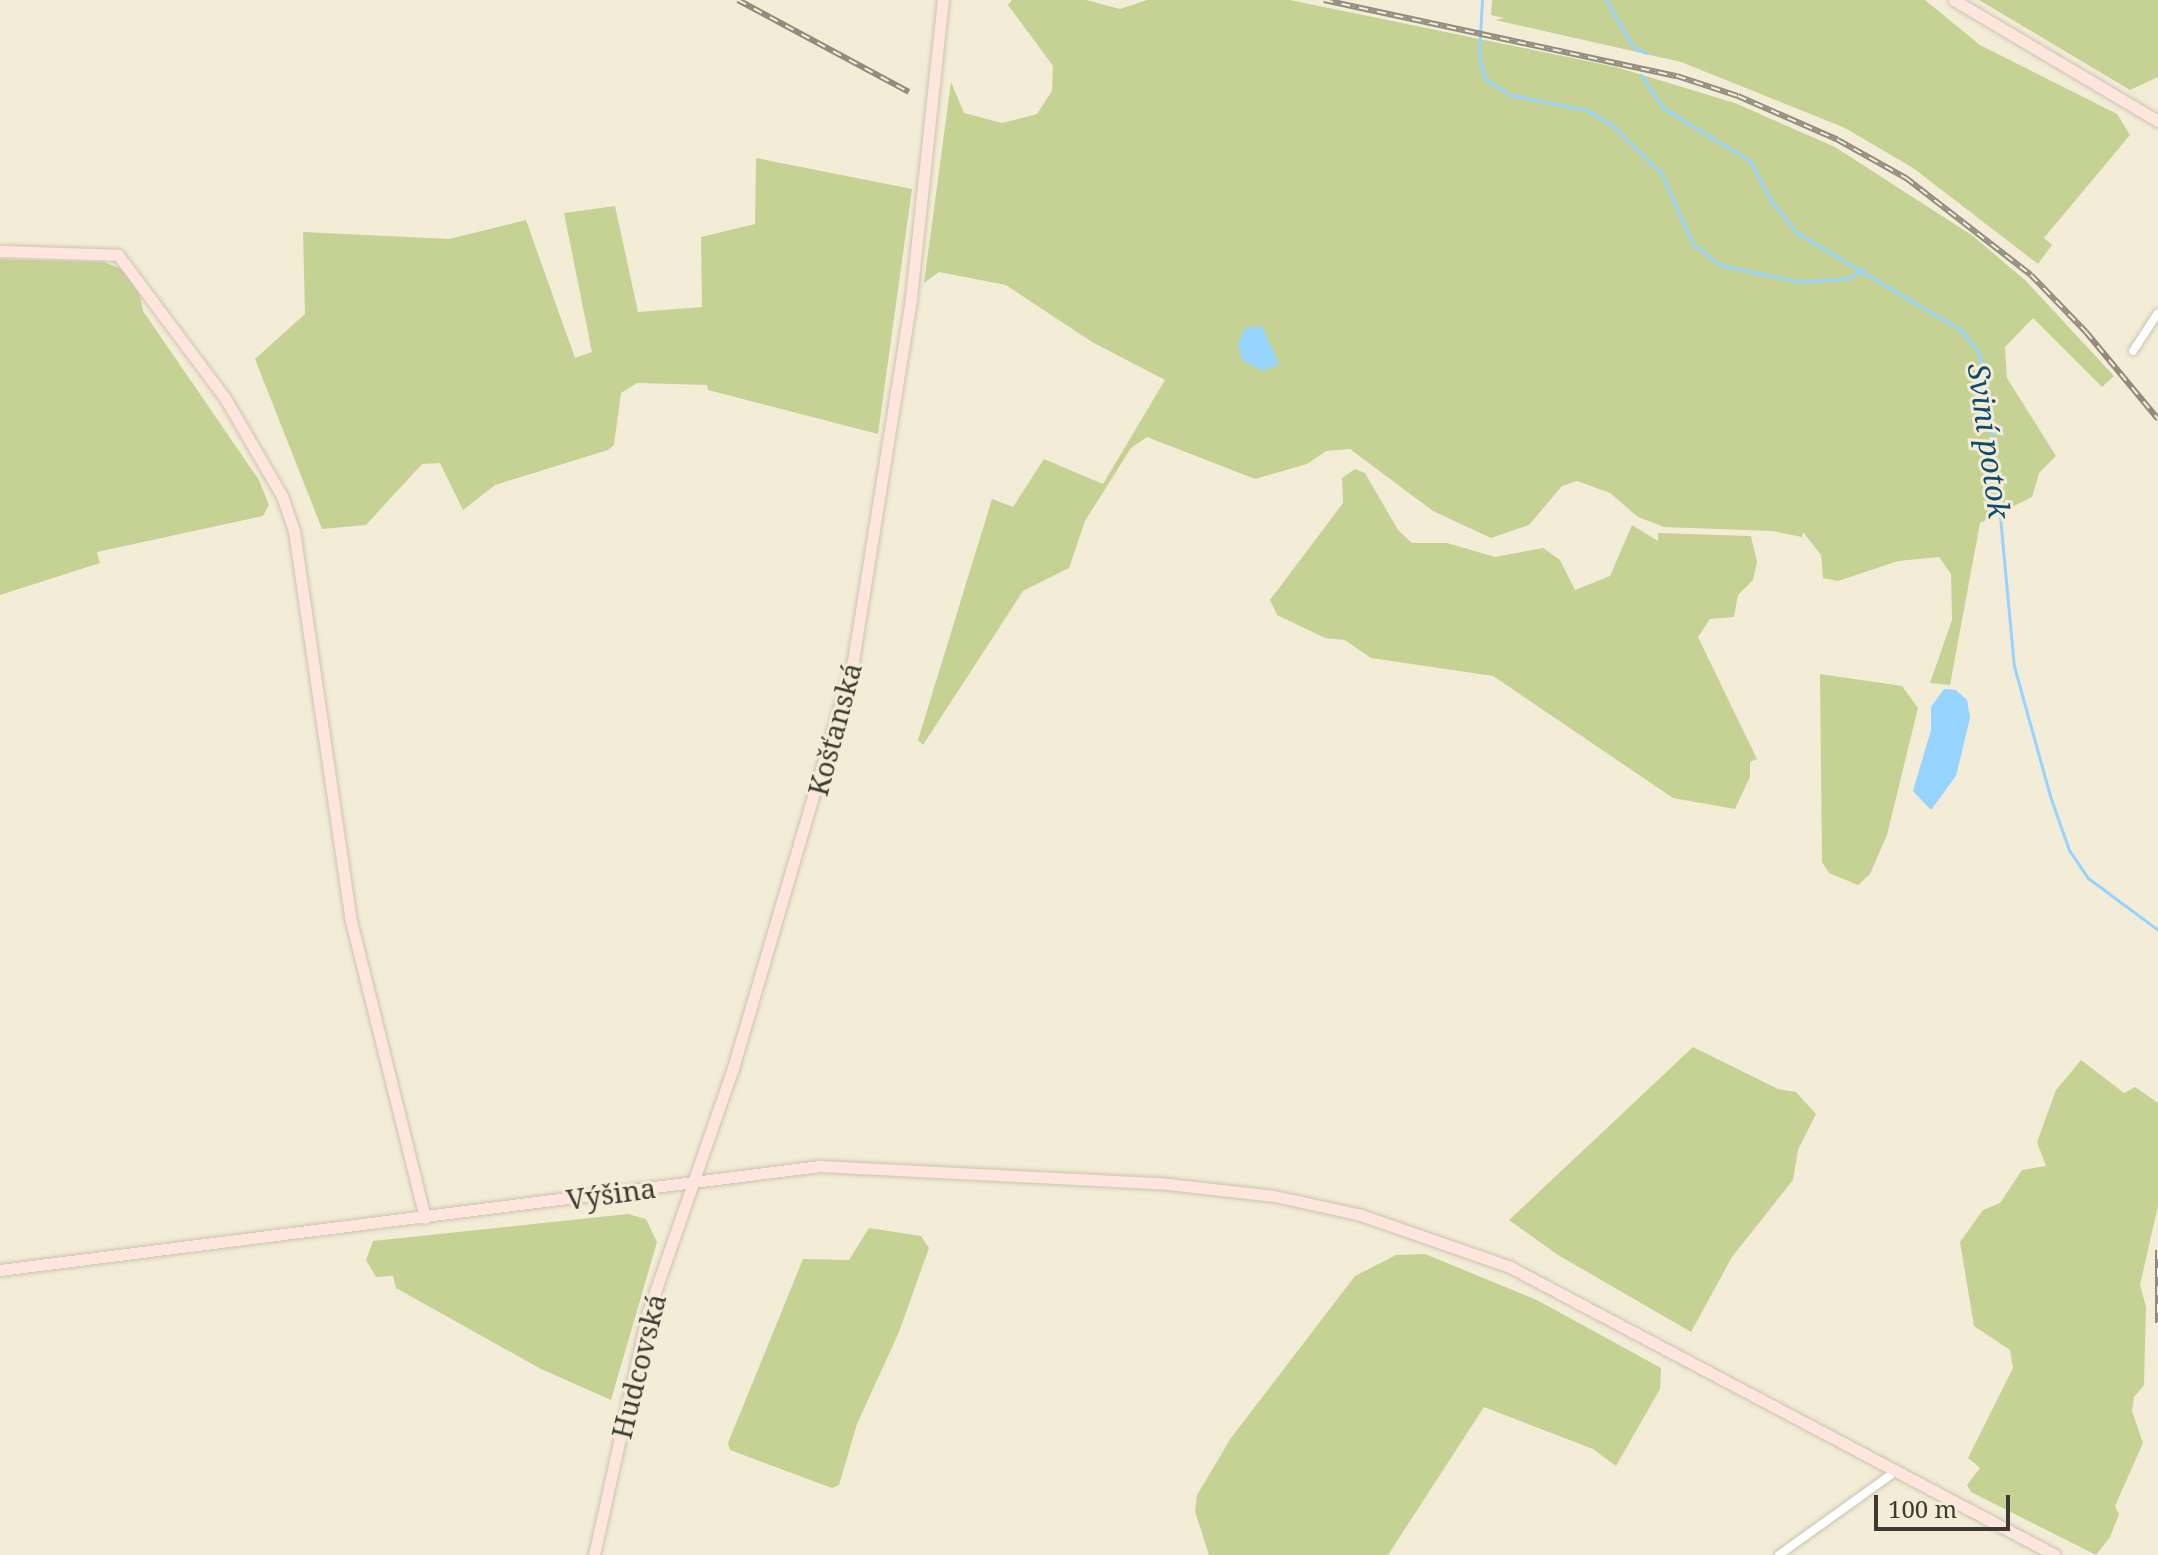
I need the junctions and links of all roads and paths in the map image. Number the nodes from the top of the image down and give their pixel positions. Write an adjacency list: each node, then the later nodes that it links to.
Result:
1 (943, 0): 7 (street, Košťanská)
2 (1954, 0): 3 (street)
3 (2158, 121)
4 (0, 251): 8 (street)
5 (2158, 313): 6 (street)
6 (2133, 351)
7 (696, 1182): 8 (street, Výšina); 10 (street, Výšina); 11 (street, Hudcovská)
8 (425, 1218): 9 (street, Výšina)
9 (0, 1270)
10 (1896, 1471): 12 (street); 13 (street, Výšina)
11 (594, 1555)
12 (1779, 1555)
13 (2055, 1555)

